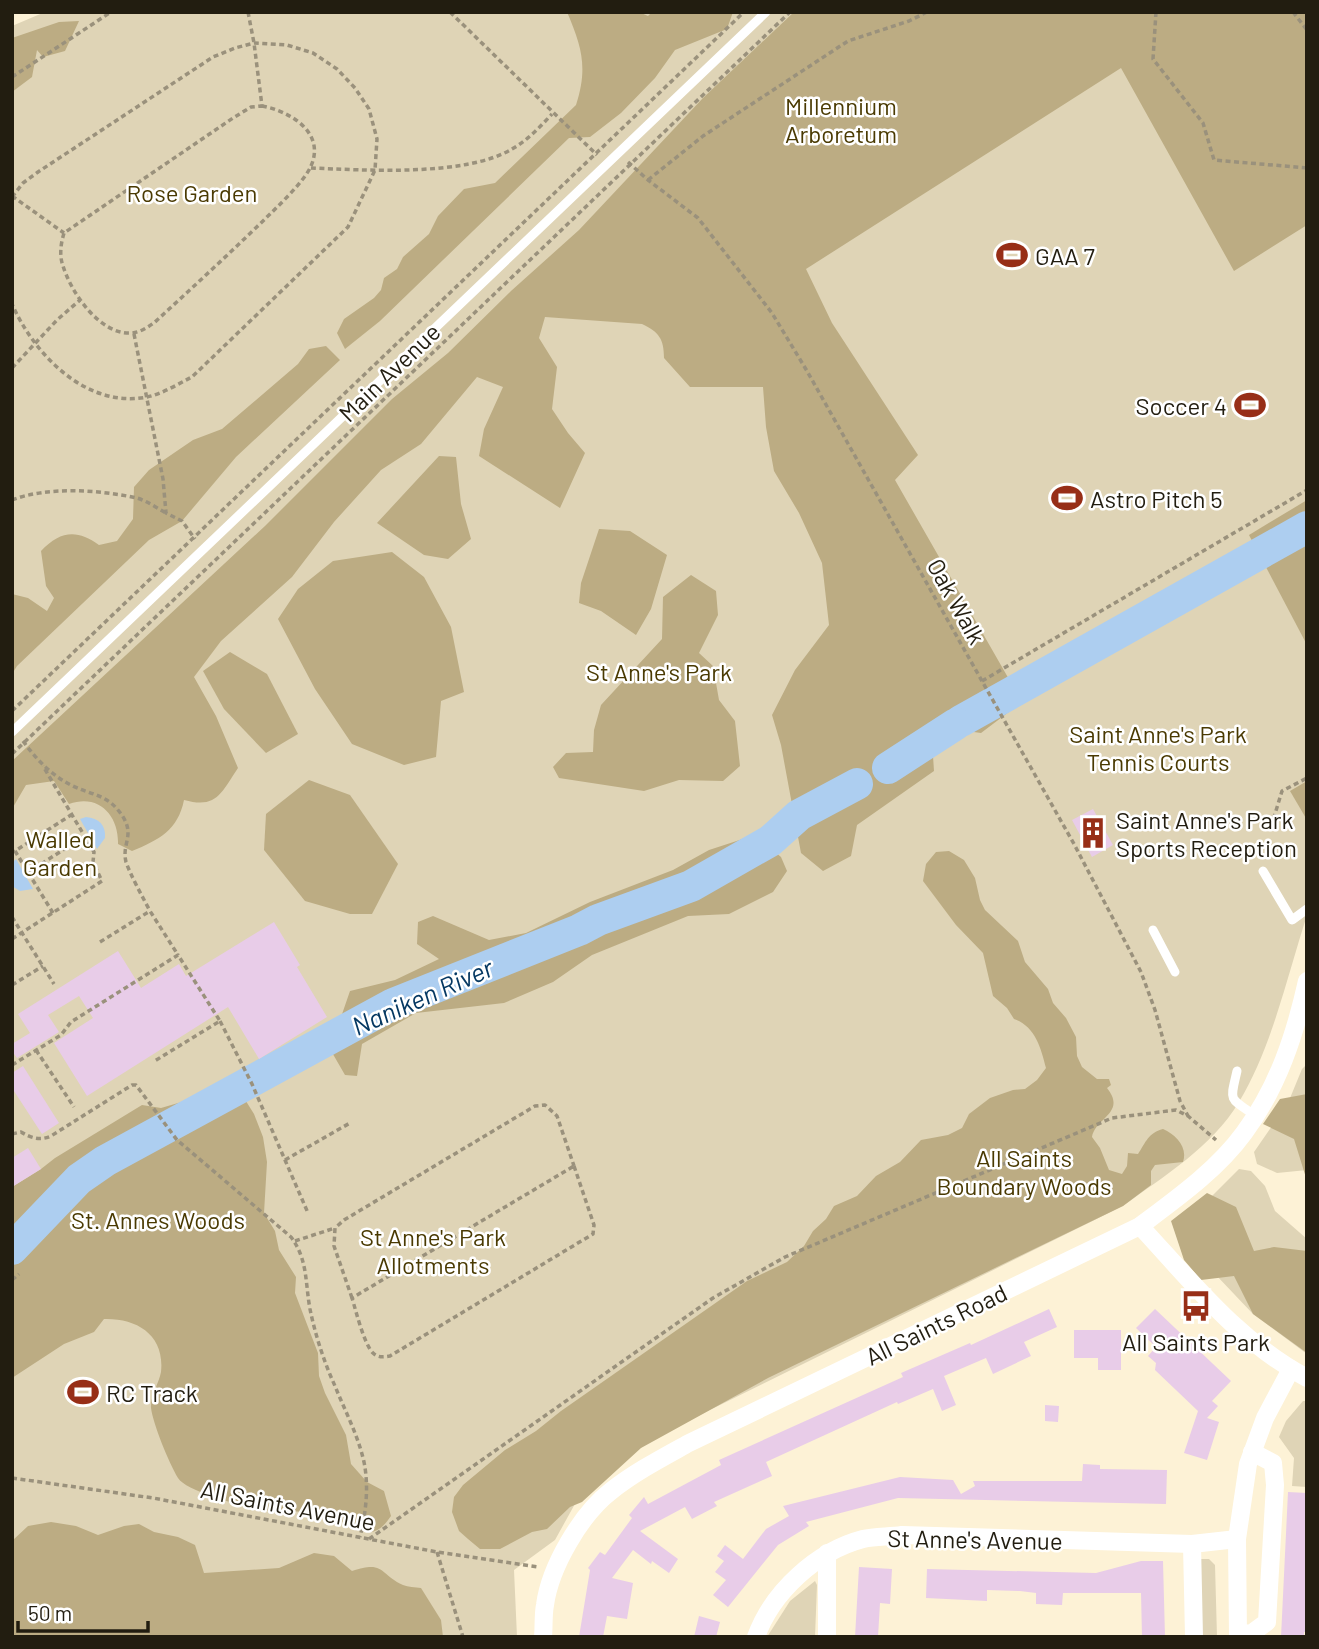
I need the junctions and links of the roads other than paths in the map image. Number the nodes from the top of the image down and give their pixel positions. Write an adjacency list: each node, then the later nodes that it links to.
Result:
1 (766, 12): 2 (lane, Main Avenue)
2 (14, 730)
3 (1263, 871): 4 (lane)
4 (1307, 909)
5 (1153, 930): 6 (lane)
6 (1175, 972)
7 (1307, 981): 8 (street, All Saints Road)
8 (1302, 1029): 10 (street, All Saints Road)
9 (1237, 1071): 10 (lane)
10 (1256, 1116): 11 (street, All Saints Road)
11 (1140, 1226): 12 (street); 19 (street, All Saints Road)
12 (1290, 1369): 13 (street); 14 (street)
13 (1307, 1378)
14 (1252, 1452): 15 (street); 18 (street)
15 (1237, 1539): 16 (street, St Anne's Avenue); 18 (street)
16 (1192, 1544): 17 (street, St Anne's Avenue); 22 (street)
17 (827, 1553): 20 (street, St Anne's Avenue); 21 (street)
18 (1238, 1636)
19 (543, 1637)
20 (756, 1637)
21 (827, 1637)
22 (1194, 1637)

